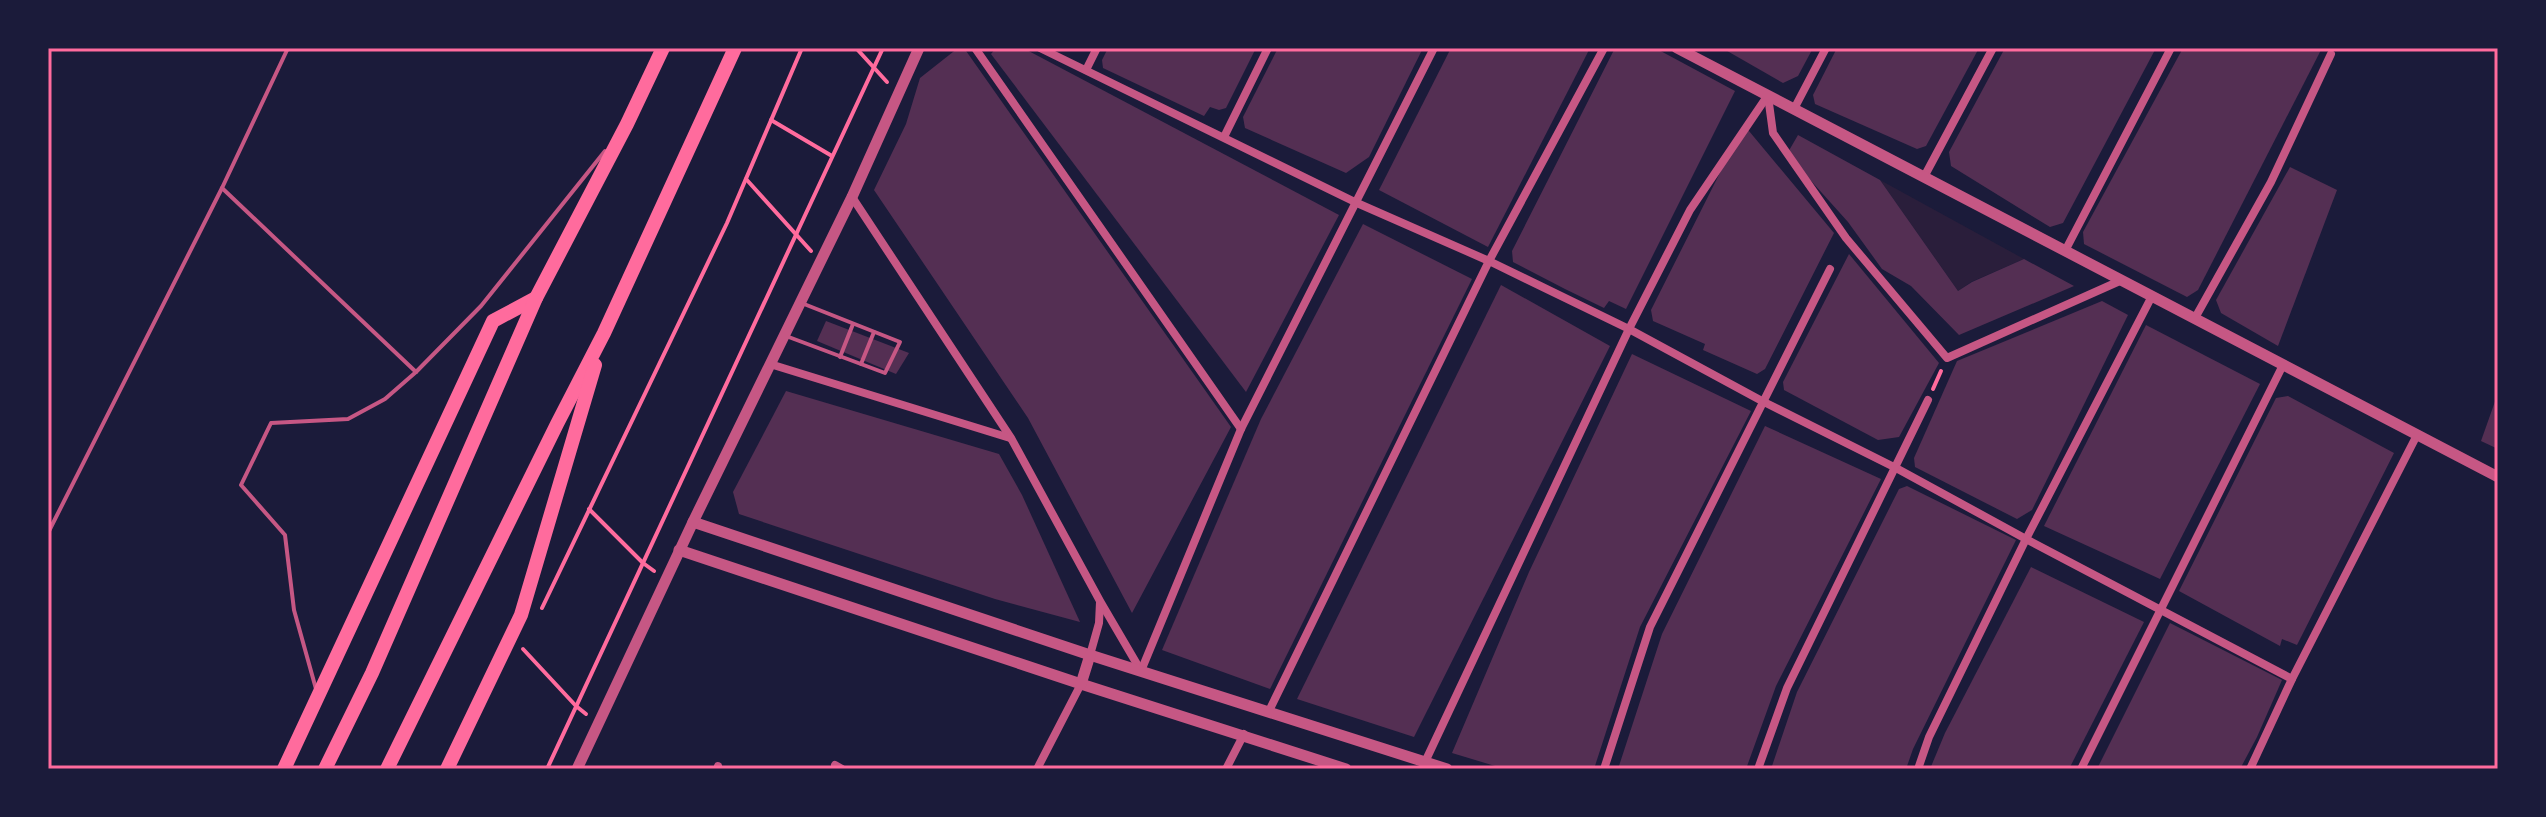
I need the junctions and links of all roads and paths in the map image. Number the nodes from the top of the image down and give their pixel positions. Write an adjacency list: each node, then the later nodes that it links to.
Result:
1 (288, 48): 30 (lane)
2 (663, 48): 25 (highway)
3 (735, 48): 46 (highway)
4 (802, 48): 24 (path)
5 (856, 48): 19 (path)
6 (883, 48): 19 (path)
7 (919, 48): 21 (street)
8 (975, 48): 56 (street)
9 (1040, 48): 20 (street)
10 (1097, 48): 20 (street)
11 (1268, 48): 26 (street)
12 (1434, 48): 32 (street)
13 (1604, 48): 36 (street)
14 (1677, 48): 22 (street)
15 (1826, 48): 23 (street)
16 (1993, 48): 28 (street)
17 (2171, 48): 34 (street)
18 (2331, 54): 42 (street)
19 (874, 67): 21 (path); 27 (path)
20 (1086, 70): 26 (street)
21 (898, 94): 31 (street)
22 (1768, 95): 23 (street); 44 (street); 49 (street)
23 (1794, 109): 28 (street)
24 (771, 120): 27 (path); 29 (path)
25 (627, 124): 40 (highway); 53 (lane)
26 (1224, 137): 32 (street)
27 (832, 156): 33 (path)
28 (1924, 177): 34 (street)
29 (746, 179): 33 (path); 61 (path)
30 (222, 188): 53 (lane); 63 (lane)
31 (852, 197): 35 (street); 58 (street)
32 (1357, 203): 36 (street); 56 (street)
33 (796, 235): 35 (path); 66 (path)
34 (2065, 251): 38 (street)
35 (820, 261): 41 (street)
36 (1489, 261): 44 (street); 78 (street)
37 (1830, 269): 55 (street)
38 (2122, 280): 39 (street); 49 (street)
39 (2152, 296): 42 (street); 64 (street)
40 (536, 298): 76 (highway); 83 (highway)
41 (799, 302): 43 (lane); 47 (street)
42 (2195, 318): 52 (street)
43 (853, 324): 45 (lane); 48 (lane)
44 (1629, 329): 55 (street); 81 (street)
45 (874, 332): 51 (lane); 51 (lane)
46 (604, 333): 84 (highway); 85 (highway)
47 (784, 336): 48 (lane); 50 (street)
48 (840, 357): 51 (lane)
49 (1947, 358): 54 (path)
50 (770, 364): 58 (street); 62 (street)
51 (861, 364)
52 (2283, 365): 57 (street); 69 (street)
53 (416, 372): 76 (lane)
54 (1928, 400): 59 (street)
55 (1762, 401): 59 (street); 92 (street)
56 (1241, 429): 73 (street)
57 (2417, 435): 60 (street); 74 (street)
58 (1011, 438): 68 (street)
59 (1896, 468): 64 (street); 93 (street)
60 (2498, 477)
61 (589, 509): 66 (path); 70 (path)
62 (693, 522): 65 (street); 72 (street)
63 (48, 533)
64 (2026, 539): 69 (street); 94 (street)
65 (679, 550): 67 (street); 75 (street)
66 (643, 563): 67 (path); 77 (path)
67 (666, 578): 79 (street)
68 (1100, 601): 72 (street); 73 (street)
69 (2160, 608): 74 (street); 95 (street)
70 (541, 610)
71 (529, 636): 77 (path)
72 (1090, 655): 73 (street); 75 (street)
73 (1141, 671): 78 (street)
74 (2292, 679): 96 (street)
75 (1081, 684): 80 (street); 88 (street)
76 (317, 694): 82 (highway)
77 (576, 706): 79 (path); 86 (path)
78 (1269, 711): 81 (street)
79 (599, 723): 87 (street)
80 (1244, 734): 89 (street); 90 (street)
81 (1425, 762): 91 (street)
82 (284, 769)
83 (325, 769)
84 (387, 769)
85 (447, 769)
86 (547, 769)
87 (577, 769)
88 (1037, 769)
89 (1226, 769)
90 (1346, 769)
91 (1447, 769)
92 (1604, 769)
93 (1758, 769)
94 (1918, 769)
95 (2081, 769)
96 (2250, 769)

